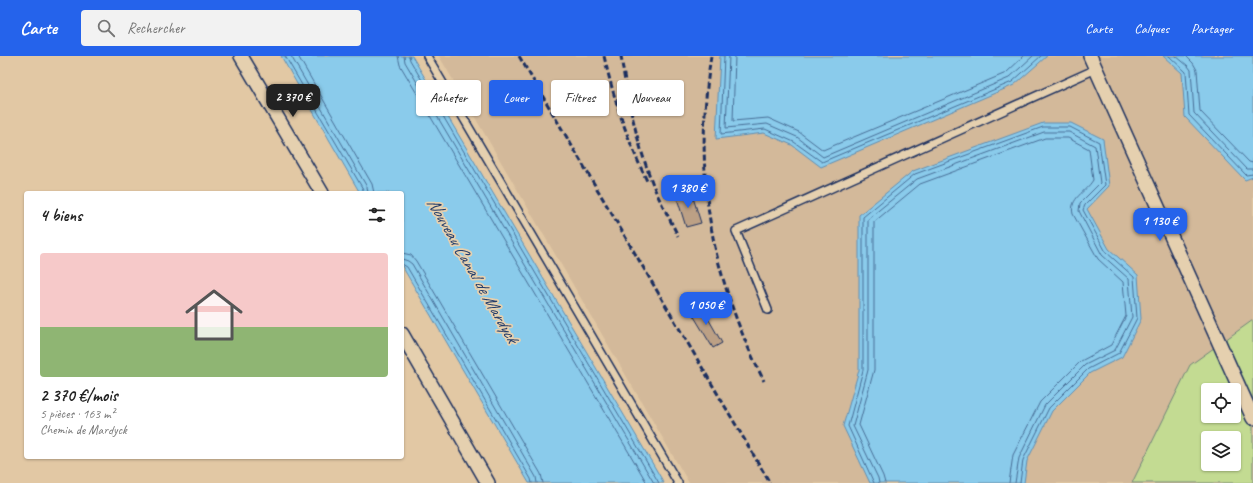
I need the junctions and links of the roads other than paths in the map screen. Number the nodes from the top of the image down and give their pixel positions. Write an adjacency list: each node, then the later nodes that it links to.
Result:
1 (242, 56): 5 (street)
2 (427, 56): 10 (lane)
3 (1090, 56): 4 (street)
4 (1096, 69): 6 (lane); 8 (street)
5 (321, 191)
6 (768, 310)
7 (404, 337): 9 (street)
8 (1253, 418)
9 (488, 483)
10 (678, 483)

